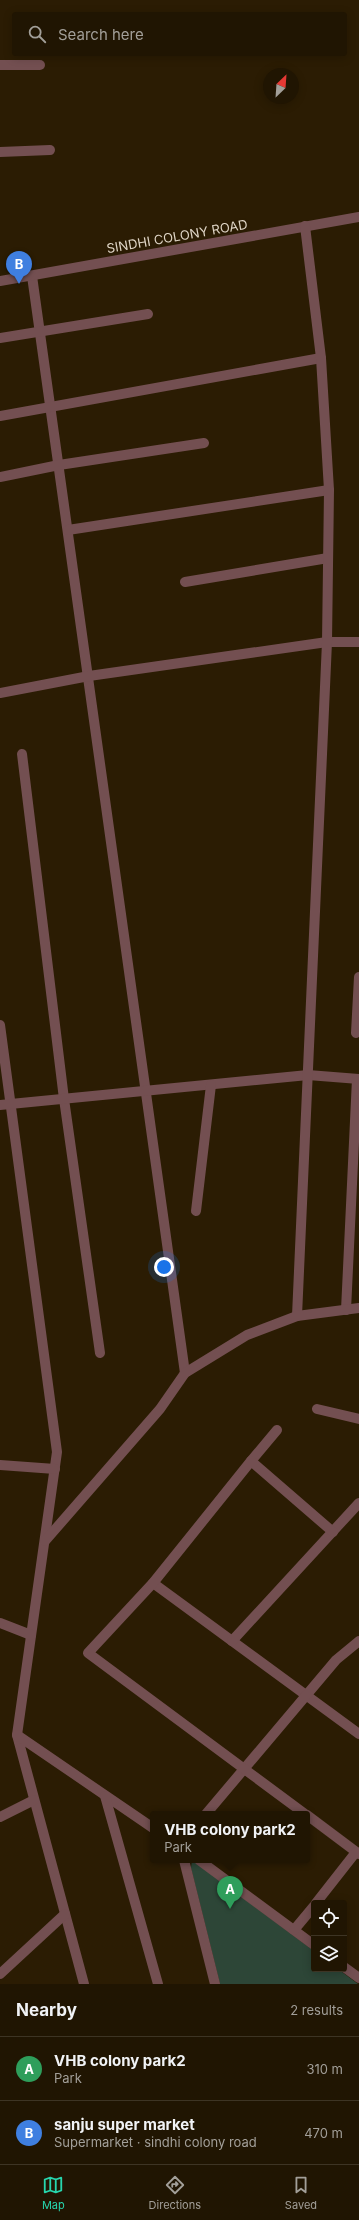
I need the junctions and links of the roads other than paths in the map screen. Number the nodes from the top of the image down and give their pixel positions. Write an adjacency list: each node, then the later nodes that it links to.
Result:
1 (0, 65): 2 (street)
2 (40, 65)
3 (50, 150): 4 (street)
4 (0, 152)
5 (359, 217): 6 (street, SINDHI COLONY ROAD)
6 (305, 226): 7 (street, SINDHI COLONY ROAD); 12 (street)
7 (32, 276): 8 (street, SINDHI COLONY ROAD); 10 (street)
8 (0, 281)
9 (148, 314): 10 (street)
10 (39, 330): 11 (street); 13 (street)
11 (0, 338)
12 (321, 358): 13 (street); 18 (street)
13 (48, 407): 14 (street); 16 (street)
14 (0, 416)
15 (204, 443): 16 (street)
16 (59, 465): 17 (street); 19 (street)
17 (0, 477)
18 (329, 490): 19 (street); 20 (street)
19 (68, 530): 24 (street)
20 (328, 558): 21 (street); 22 (street)
21 (185, 582)
22 (327, 642): 23 (street); 24 (street); 30 (street)
23 (359, 642)
24 (89, 676): 25 (street); 33 (street)
25 (0, 693)
26 (22, 754): 34 (street)
27 (359, 977): 29 (street)
28 (0, 1025): 35 (street)
29 (356, 1034)
30 (308, 1076): 31 (street); 32 (street); 40 (street)
31 (358, 1079): 39 (street)
32 (211, 1085): 33 (street); 37 (street)
33 (144, 1092): 34 (street); 42 (street)
34 (64, 1099): 35 (street); 41 (street)
35 (12, 1104): 36 (street); 48 (street)
36 (0, 1105)
37 (196, 1211)
38 (359, 1308): 39 (street)
39 (346, 1310): 40 (street)
40 (297, 1316): 42 (street)
41 (100, 1353)
42 (185, 1373): 51 (street)
43 (317, 1409): 44 (street)
44 (359, 1419)
45 (277, 1430): 46 (street)
46 (251, 1461): 50 (street); 52 (street)
47 (0, 1465): 48 (street)
48 (55, 1469): 51 (street)
49 (359, 1503): 50 (street)
50 (333, 1532): 55 (street)
51 (45, 1541): 54 (street)
52 (153, 1583): 55 (street); 60 (street)
53 (0, 1623): 54 (street)
54 (31, 1636): 59 (street)
55 (232, 1641): 57 (street)
56 (359, 1641): 57 (street)
57 (307, 1696): 58 (street); 60 (street)
58 (359, 1734)
59 (17, 1735): 61 (street); 62 (street)
60 (244, 1768): 63 (street); 64 (street)
61 (105, 1796): 67 (street); 80 (street)
62 (34, 1800): 65 (street); 73 (street)
63 (208, 1811)
64 (301, 1811)
65 (0, 1817)
66 (310, 1818): 68 (street)
67 (150, 1826)
68 (358, 1853): 71 (street)
69 (185, 1863): 81 (street)
70 (203, 1863): 74 (street)
71 (319, 1900)
72 (311, 1910): 74 (street)
73 (65, 1914): 77 (street); 79 (street)
74 (294, 1930): 75 (street)
75 (311, 1943)
76 (347, 1968): 78 (street)
77 (0, 1974)
78 (359, 1978)
79 (84, 1984)
80 (158, 1984)
81 (215, 1984)

